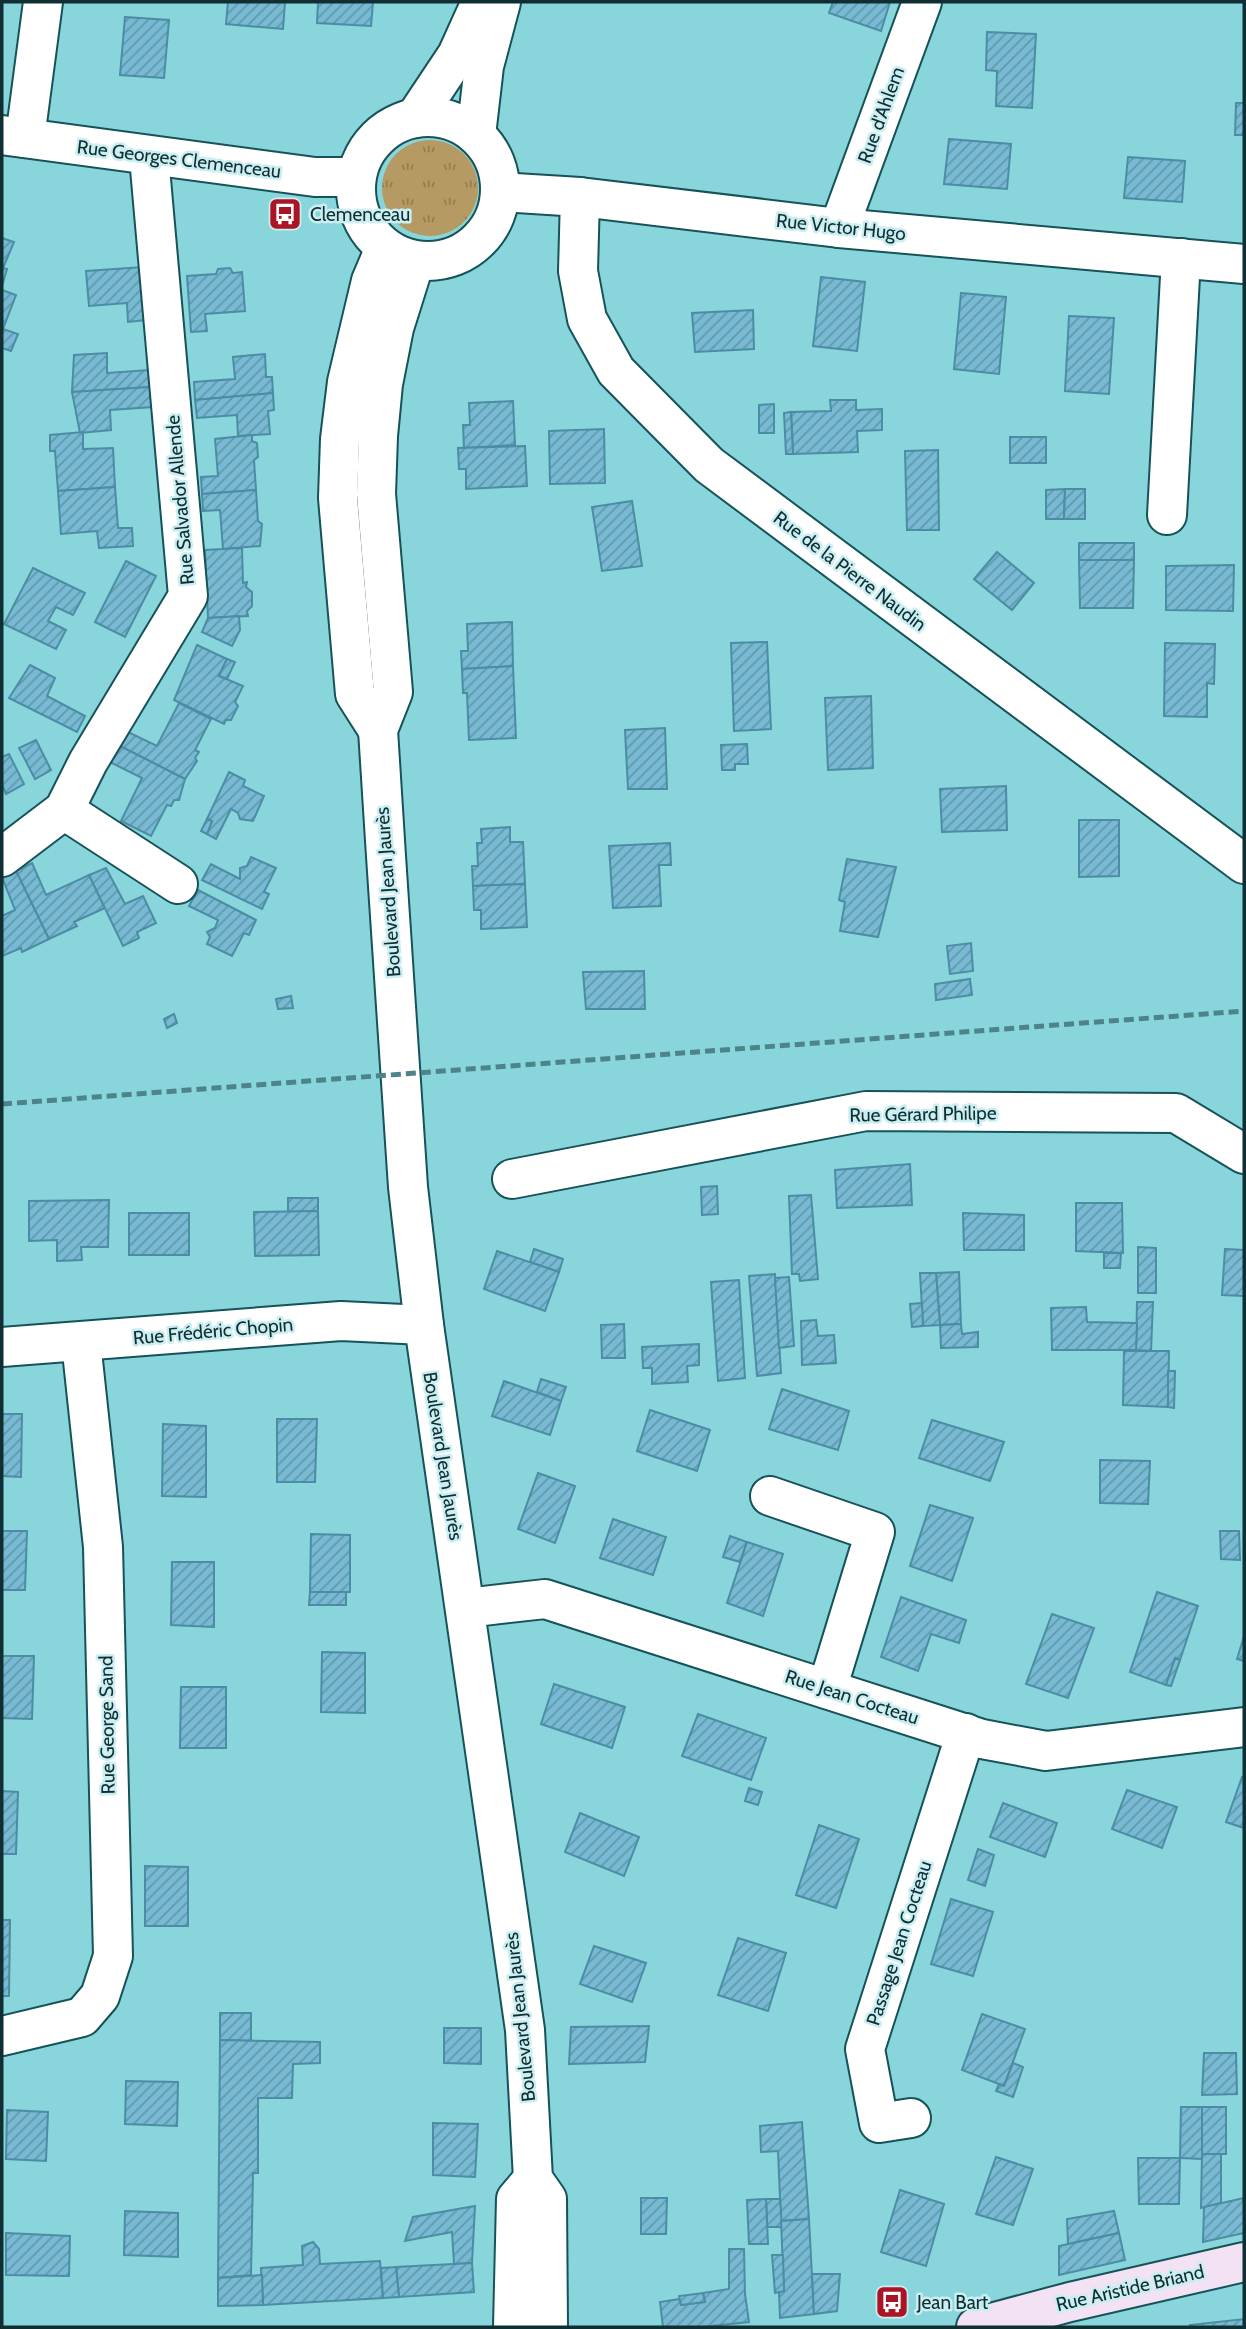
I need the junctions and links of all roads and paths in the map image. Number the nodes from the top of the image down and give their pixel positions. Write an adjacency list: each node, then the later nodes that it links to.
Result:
1 (43, 2): 7 (street)
2 (481, 2): 5 (street)
3 (501, 2): 6 (street)
4 (922, 2): 12 (street, Rue d'Ahlem)
5 (415, 118): 6 (street); 9 (street)
6 (477, 135): 10 (street)
7 (13, 137): 8 (street, Rue Georges Clemenceau)
8 (149, 156): 9 (street, Rue Georges Clemenceau); 17 (street, Rue Salvador Allende)
9 (356, 177): 13 (street)
10 (501, 192): 11 (street, Rue Victor Hugo); 13 (street)
11 (580, 197): 12 (street, Rue Victor Hugo); 19 (street, Rue de la Pierre Naudin)
12 (839, 228): 14 (street, Rue Victor Hugo)
13 (400, 255): 23 (street, Boulevard Jean Jaurès)
14 (1181, 258): 15 (street, Rue Victor Hugo); 16 (street)
15 (1244, 264)
16 (1167, 515)
17 (64, 810): 18 (street, Rue Salvador Allende); 20 (street)
18 (2, 857)
19 (1244, 864)
20 (178, 884)
21 (1244, 1154): 22 (street, Rue Gérard Philipe)
22 (512, 1179)
23 (424, 1325): 24 (street, Rue Frédéric Chopin); 27 (street, Boulevard Jean Jaurès)
24 (80, 1342): 25 (street, Rue Frédéric Chopin); 31 (street, Rue George Sand)
25 (2, 1347)
26 (770, 1496): 28 (street)
27 (466, 1608): 28 (street, Rue Jean Cocteau); 34 (street, Boulevard Jean Jaurès)
28 (827, 1689): 30 (street, Rue Jean Cocteau)
29 (1244, 1727): 30 (street, Rue Jean Cocteau)
30 (966, 1733): 32 (street, Passage Jean Cocteau)
31 (2, 2036)
32 (911, 2118)
33 (1244, 2262): 35 (main road, Rue Aristide Briand)
34 (531, 2321)
35 (1018, 2322): 36 (main road, Rue Aristide Briand)
36 (976, 2327)

